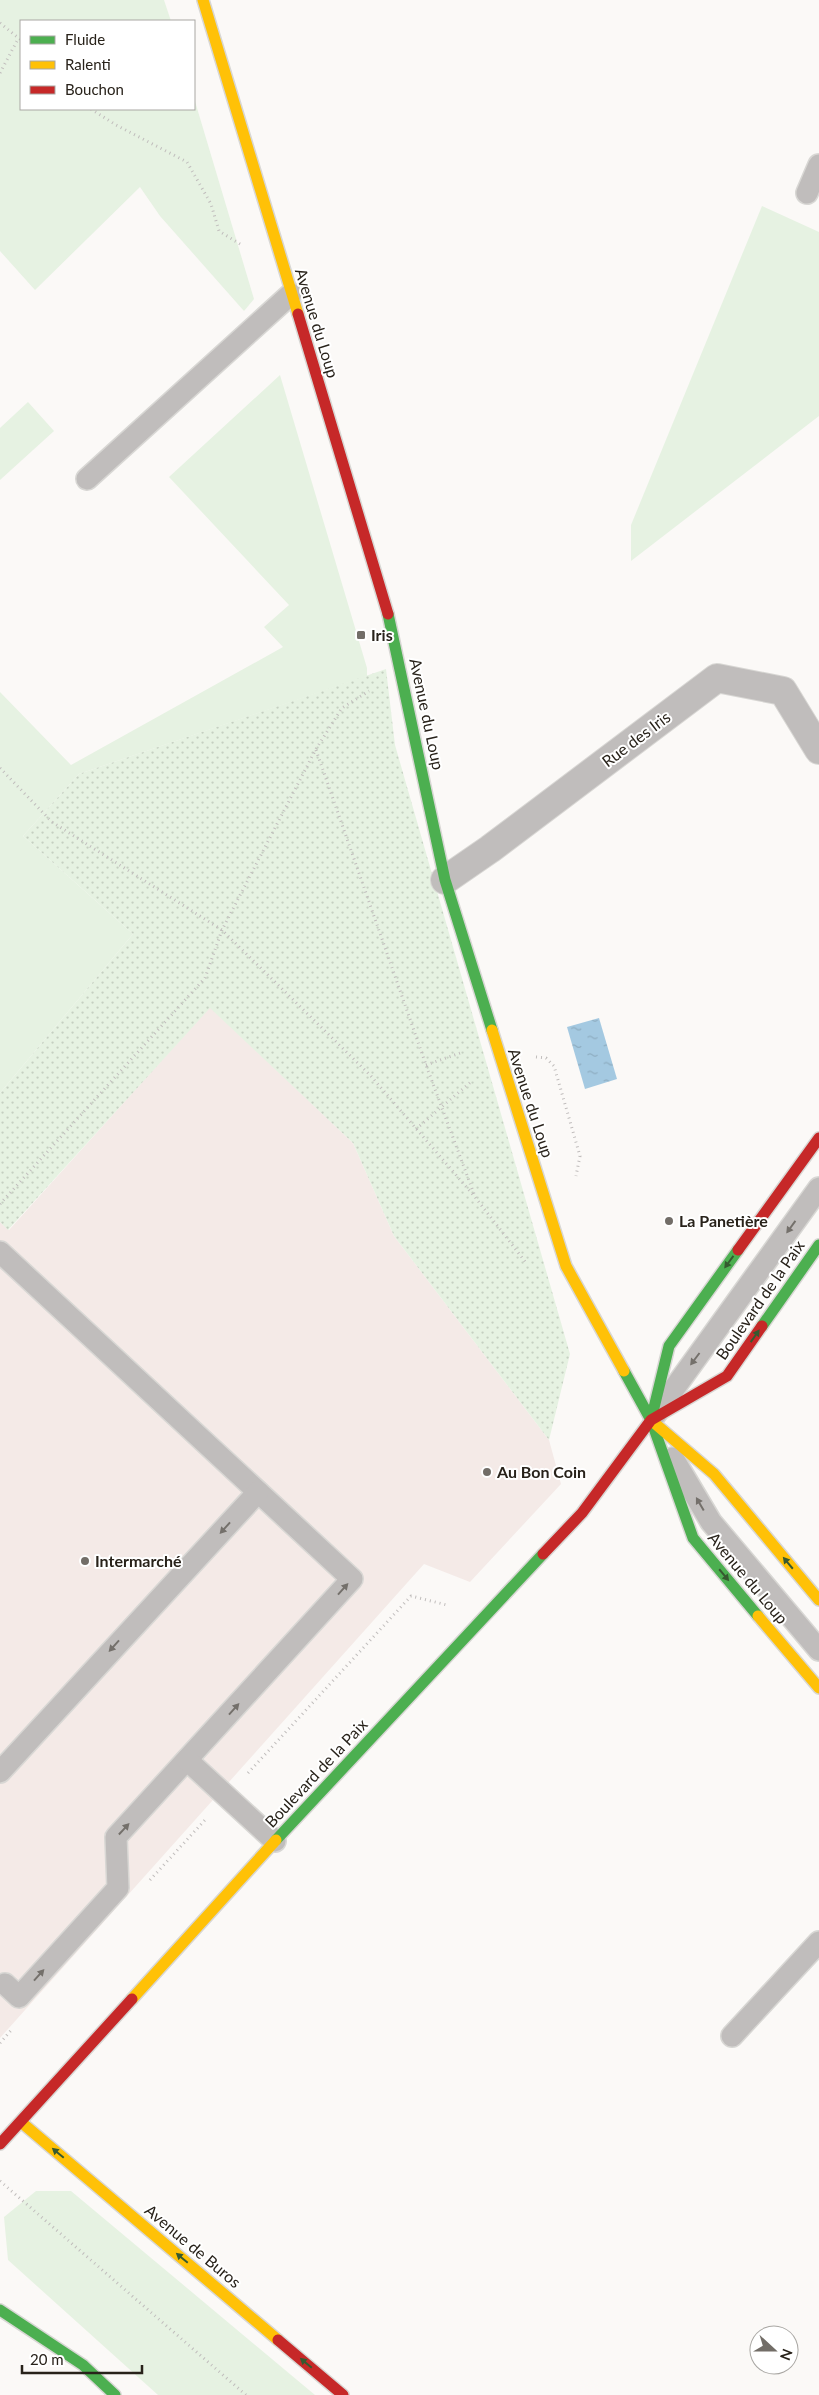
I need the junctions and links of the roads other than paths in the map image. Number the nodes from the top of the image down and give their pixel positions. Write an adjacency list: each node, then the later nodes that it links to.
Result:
1 (203, 0): 4 (street, Avenue du Loup)
2 (819, 165): 3 (lane)
3 (807, 192)
4 (290, 294): 5 (lane); 7 (street, Avenue du Loup)
5 (87, 479)
6 (819, 750): 7 (street, Rue des Iris)
7 (445, 880): 12 (street, Avenue du Loup)
8 (819, 1138): 12 (street, Boulevard de la Paix, one-way to 12)
9 (819, 1188): 12 (lane, one-way to 12)
10 (819, 1244): 12 (street, Boulevard de la Paix, one-way to 10)
11 (0, 1252): 13 (lane)
12 (651, 1420): 14 (street, Avenue du Loup, one-way to 12); 15 (lane, one-way to 12); 16 (street, Avenue du Loup, one-way to 16); 19 (street, Boulevard de la Paix)
13 (258, 1492): 17 (lane, one-way to 13); 18 (lane, one-way to 18)
14 (819, 1600)
15 (819, 1650)
16 (819, 1688)
17 (187, 1760): 19 (lane); 21 (lane, one-way to 17)
18 (0, 1772)
19 (275, 1841): 23 (street, Boulevard de la Paix)
20 (819, 1942): 22 (lane)
21 (5, 1984)
22 (732, 2036)
23 (21, 2122): 24 (street, Boulevard de la Paix); 27 (street, Avenue de Buros, one-way to 23)
24 (0, 2144)
25 (0, 2310): 26 (street)
26 (115, 2395)
27 (343, 2395)

